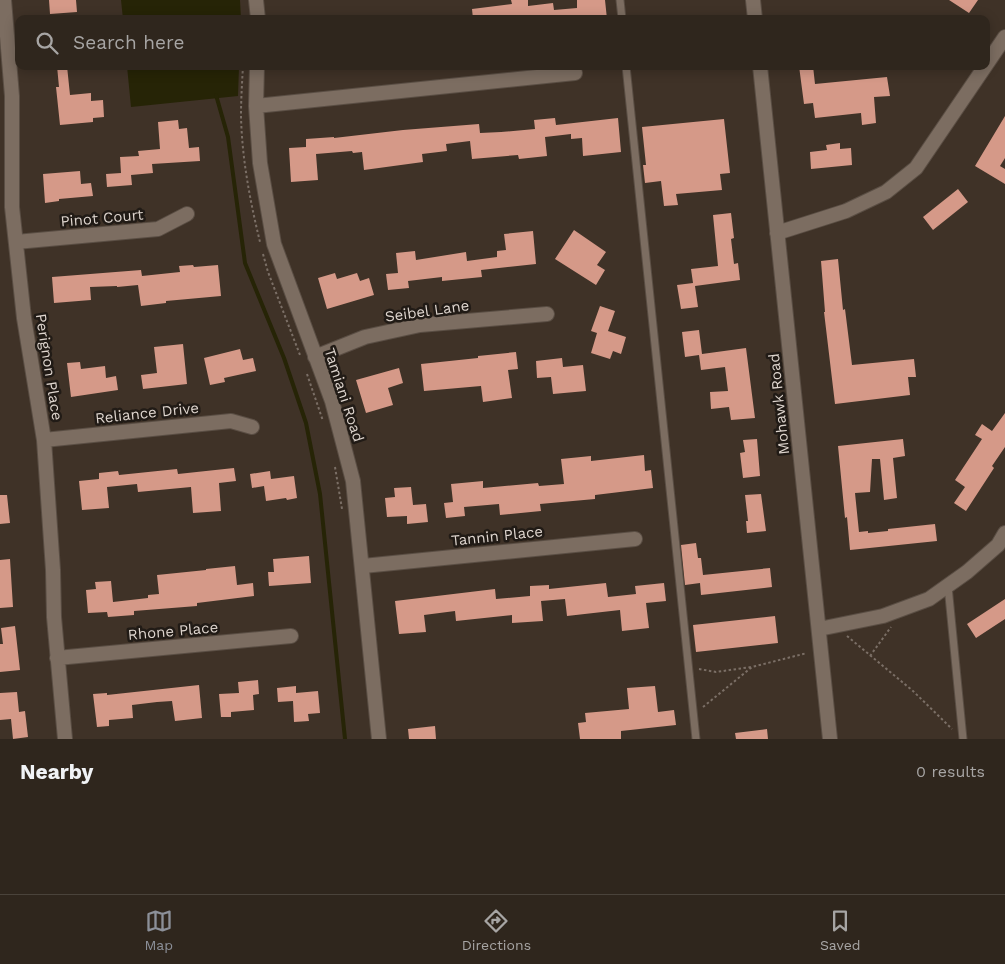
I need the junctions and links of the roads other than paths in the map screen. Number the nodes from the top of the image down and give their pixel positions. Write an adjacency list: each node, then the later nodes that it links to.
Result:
1 (4, 0): 18 (street, Perignon Place)
2 (256, 0): 5 (street)
3 (620, 0): 6 (lane)
4 (753, 0): 7 (street)
5 (258, 15)
6 (622, 15)
7 (755, 15)
8 (1005, 37): 9 (street)
9 (990, 59)
10 (257, 70): 15 (street, Tamiani Road)
11 (626, 70): 32 (lane)
12 (760, 70): 17 (street, Mohawk Road)
13 (983, 70): 17 (street)
14 (574, 73): 15 (street)
15 (256, 106): 20 (street, Tamiani Road)
16 (187, 214): 18 (street, Pinot Court)
17 (777, 233): 27 (street, Mohawk Road)
18 (16, 242): 22 (street, Perignon Place)
19 (547, 314): 20 (street, Seibel Lane)
20 (309, 360): 25 (street, Tamiani Road)
21 (252, 426): 22 (street, Reliance Drive)
22 (44, 440): 29 (street, Perignon Place)
23 (1005, 533): 26 (street)
24 (635, 539): 25 (street, Tannin Place)
25 (363, 566): 31 (street, Tamiani Road)
26 (948, 586): 27 (street); 34 (lane)
27 (819, 629): 33 (street, Mohawk Road)
28 (291, 636): 29 (street, Rhone Place)
29 (57, 658): 30 (street, Perignon Place)
30 (66, 739)
31 (379, 739)
32 (696, 739)
33 (830, 739)
34 (963, 739)

